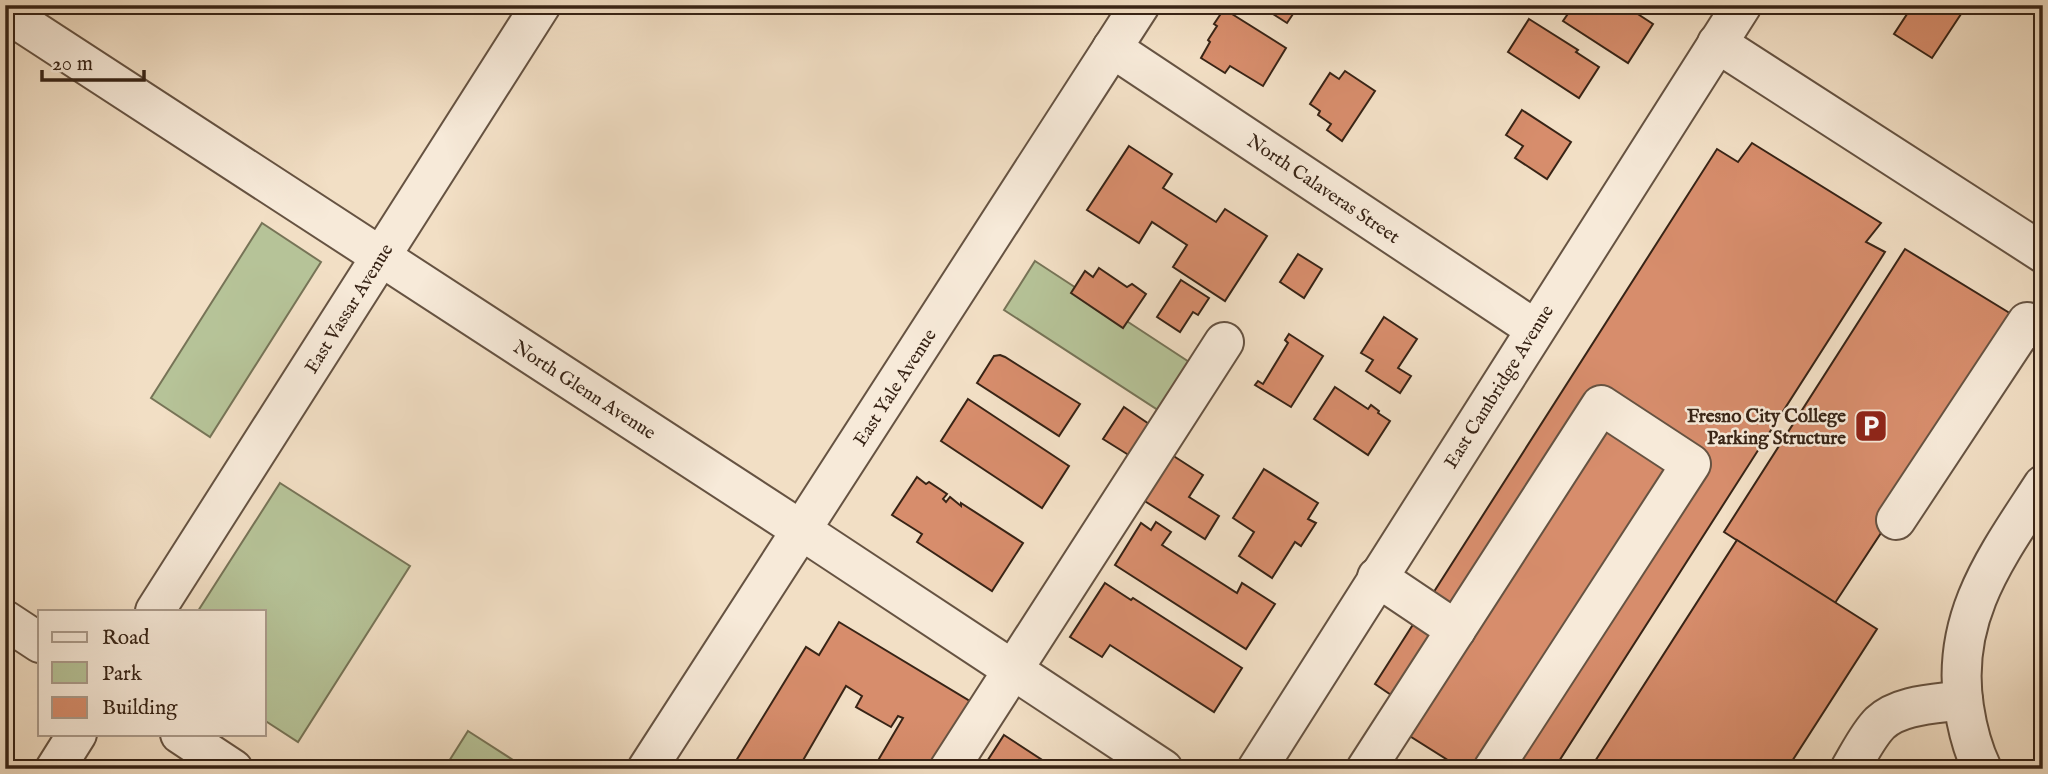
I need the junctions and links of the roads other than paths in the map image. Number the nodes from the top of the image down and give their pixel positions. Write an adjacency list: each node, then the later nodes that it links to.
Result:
1 (541, 5): 8 (street, East Vassar Avenue)
2 (1140, 5): 6 (street, East Yale Avenue)
3 (1742, 5): 5 (street, East Cambridge Avenue)
4 (5, 12): 8 (street, North Glenn Avenue)
5 (1717, 43): 7 (street); 9 (street, East Cambridge Avenue)
6 (1112, 48): 9 (street, North Calaveras Street); 14 (street, East Yale Avenue)
7 (2043, 253)
8 (381, 257): 14 (street, North Glenn Avenue); 16 (street, East Vassar Avenue)
9 (1535, 329): 15 (street, East Cambridge Avenue)
10 (2043, 332): 13 (street)
11 (1224, 342): 20 (street)
12 (2043, 485): 21 (street)
13 (1896, 520)
14 (801, 530): 20 (street, North Glenn Avenue); 26 (street, East Yale Avenue)
15 (1377, 577): 18 (street); 29 (street, East Cambridge Avenue)
16 (156, 610)
17 (5, 620): 19 (street)
18 (1456, 630): 30 (street); 31 (street)
19 (38, 642)
20 (1012, 670): 27 (street); 28 (street, North Glenn Avenue)
21 (1963, 700): 32 (street); 33 (street)
22 (76, 736): 24 (street)
23 (183, 736): 25 (street)
24 (55, 769)
25 (233, 769)
26 (647, 769)
27 (949, 769)
28 (1163, 769)
29 (1257, 769)
30 (1366, 769)
31 (1493, 769)
32 (1850, 769)
33 (1982, 769)

